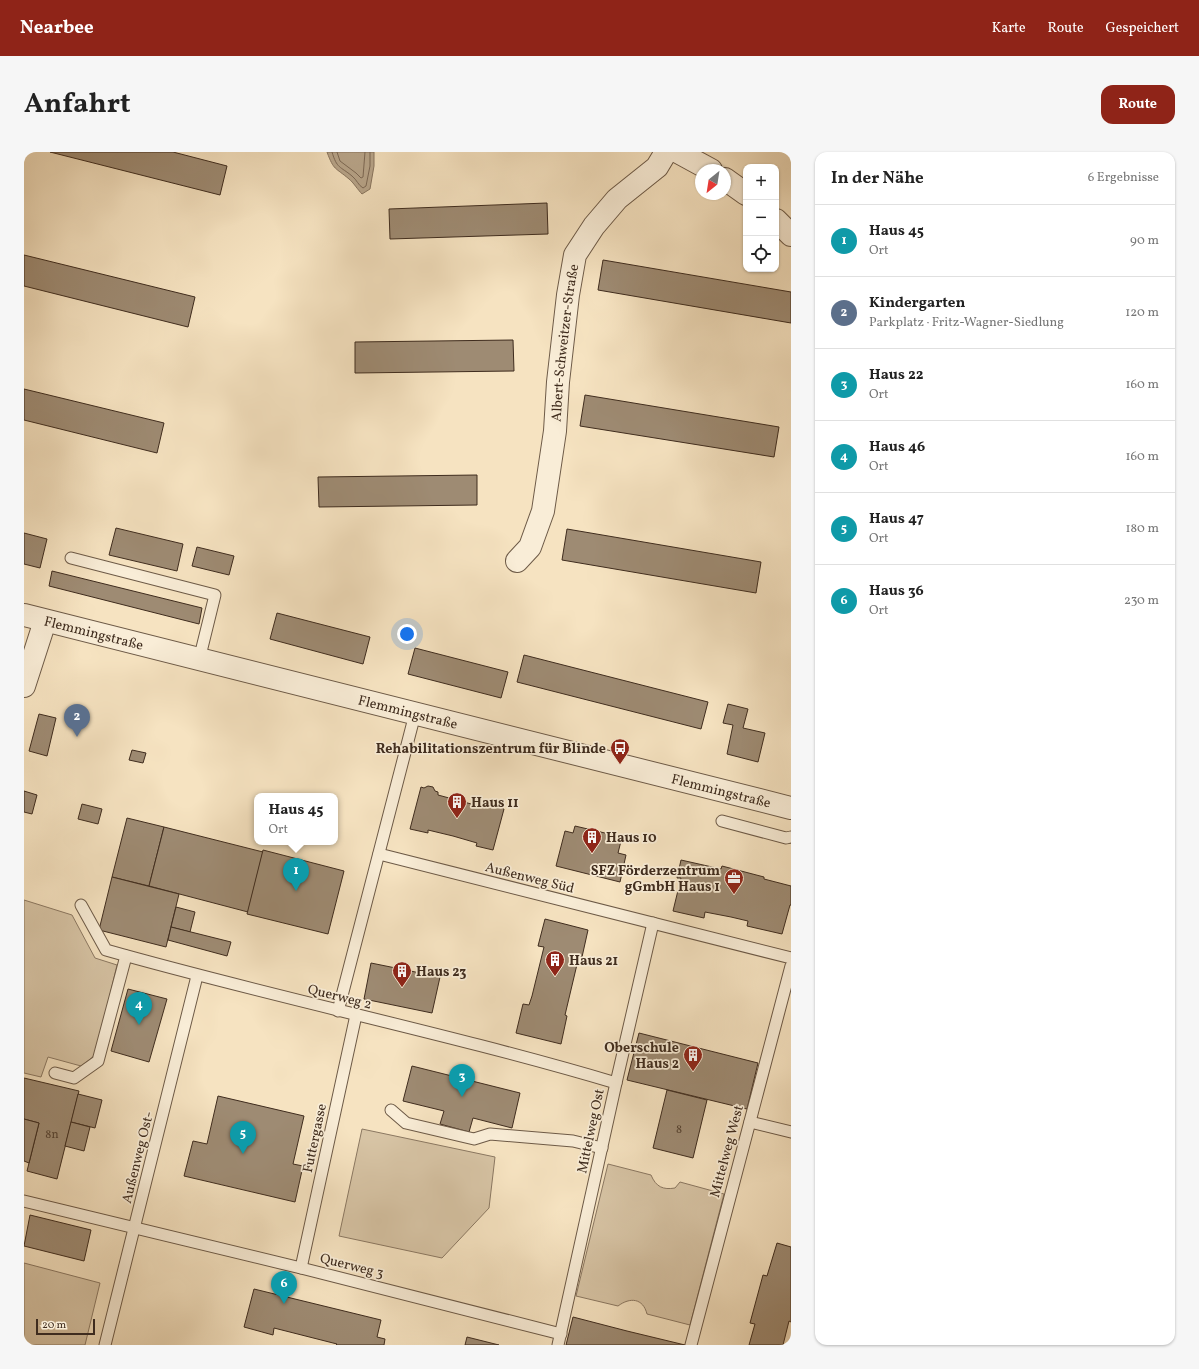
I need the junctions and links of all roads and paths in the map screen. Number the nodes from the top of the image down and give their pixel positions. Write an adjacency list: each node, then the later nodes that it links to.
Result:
1 (666, 152): 9 (street, Albert-Schweitzer-Straße)
2 (678, 152): 3 (street)
3 (700, 164)
4 (731, 183): 5 (street)
5 (743, 192)
6 (779, 223): 7 (street)
7 (791, 235)
8 (71, 558): 11 (lane)
9 (517, 561)
10 (34, 618): 11 (street, Flemmingstraße); 12 (street)
11 (199, 660): 13 (street, Flemmingstraße)
12 (24, 686)
13 (414, 714): 14 (street, Flemmingstraße); 17 (lane)
14 (791, 808)
15 (722, 821): 16 (lane)
16 (791, 836)
17 (379, 854): 19 (lane, Außenweg Süd); 24 (lane)
18 (81, 905): 20 (lane, Querweg 2)
19 (653, 923): 21 (lane, Außenweg Süd); 27 (lane, Mittelweg Ost)
20 (126, 956): 23 (lane, Querweg 2); 26 (lane)
21 (791, 958)
22 (791, 966): 29 (lane, Mittelweg West)
23 (198, 976): 24 (lane, Querweg 2); 33 (lane, Außenweg Ost-)
24 (338, 1011): 25 (lane, Querweg 2)
25 (356, 1015): 27 (lane, Querweg 2); 34 (lane, Futtergasse)
26 (55, 1073)
27 (616, 1083): 31 (lane, Mittelweg Ost)
28 (391, 1110): 31 (lane)
29 (750, 1122): 30 (lane); 38 (lane, Mittelweg West)
30 (791, 1132)
31 (602, 1148): 35 (lane, Mittelweg Ost)
32 (24, 1202): 33 (lane, Querweg 3)
33 (136, 1227): 34 (lane, Querweg 3); 36 (lane, Außenweg Ost-)
34 (301, 1268): 35 (lane, Querweg 3)
35 (561, 1334): 37 (lane, Mittelweg Ost)
36 (105, 1345)
37 (558, 1345)
38 (691, 1345)

